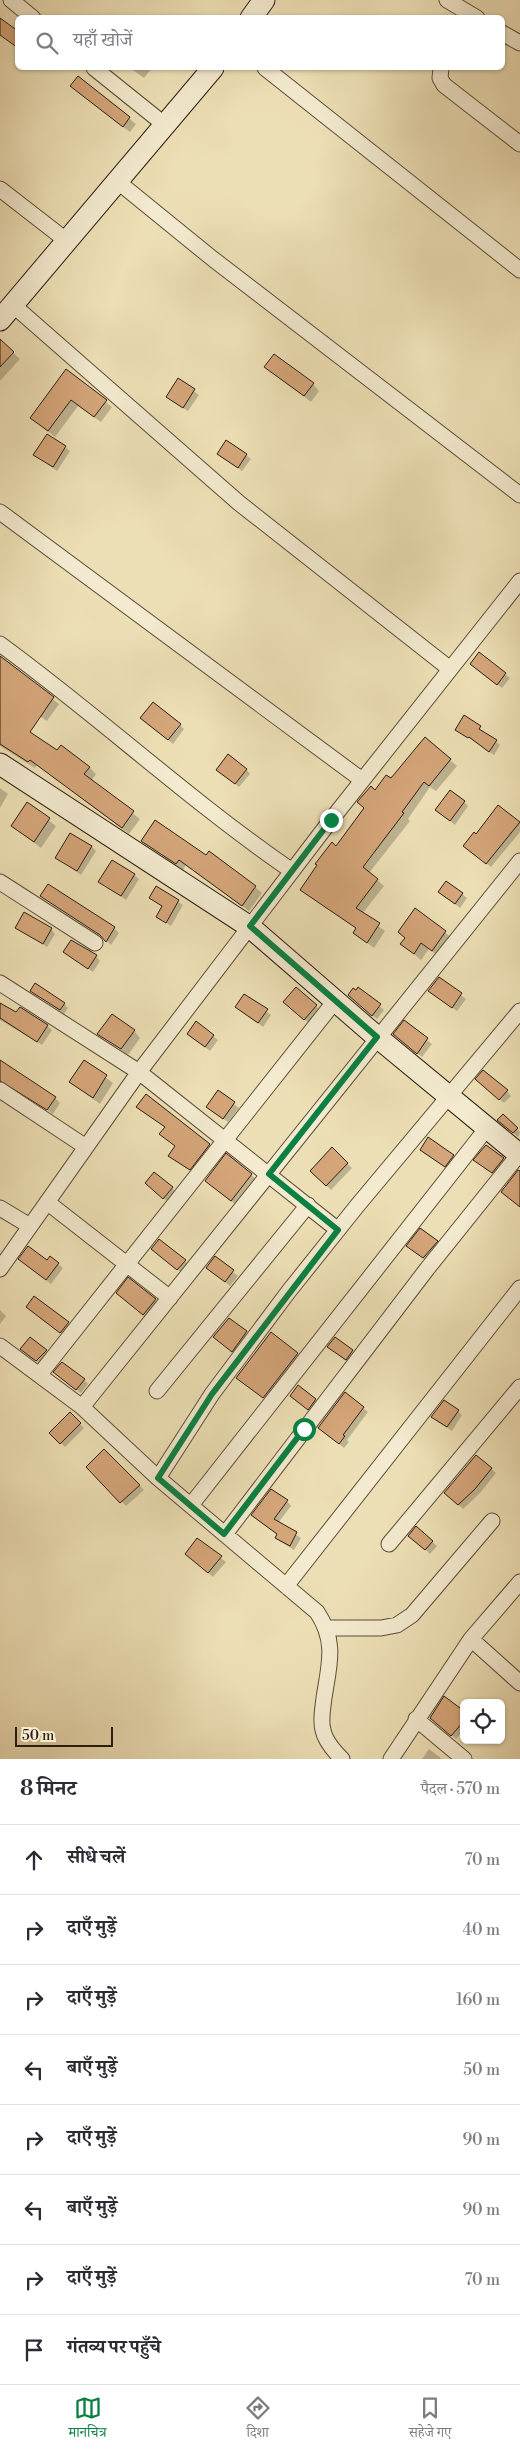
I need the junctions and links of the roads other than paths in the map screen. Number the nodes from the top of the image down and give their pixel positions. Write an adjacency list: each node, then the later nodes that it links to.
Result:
1 (11, 0): 4 (street)
2 (264, 0): 5 (street)
3 (448, 0): 6 (street)
4 (29, 15)
5 (253, 15)
6 (474, 15)
7 (505, 35): 8 (street)
8 (520, 43)
9 (96, 70): 13 (street)
10 (211, 70): 13 (street)
11 (268, 70): 18 (street)
12 (441, 70): 14 (street)
13 (165, 125): 15 (street)
14 (520, 144)
15 (117, 181): 17 (street); 20 (street)
16 (0, 189): 17 (street)
17 (67, 241): 19 (street)
18 (520, 270)
19 (6, 312): 24 (street)
20 (520, 495)
21 (0, 512): 26 (street)
22 (520, 581): 24 (street)
23 (0, 644): 28 (street)
24 (450, 669): 26 (street)
25 (0, 764): 30 (street)
26 (362, 780): 28 (street)
27 (520, 860): 35 (street)
28 (292, 871): 30 (street)
29 (0, 882): 31 (street)
30 (250, 926): 33 (street); 36 (street)
31 (95, 943)
32 (0, 983): 36 (street)
33 (335, 1001): 35 (street); 40 (street)
34 (520, 1011): 38 (street)
35 (377, 1037): 38 (street); 43 (street)
36 (139, 1072): 40 (street); 41 (street)
37 (0, 1090): 41 (street)
38 (449, 1096): 39 (street); 48 (street)
39 (487, 1128): 42 (street); 59 (street)
40 (223, 1141): 43 (street); 49 (street)
41 (86, 1147): 44 (street)
42 (520, 1154): 61 (street)
43 (269, 1174): 45 (street); 52 (street)
44 (47, 1202): 47 (street); 49 (street)
45 (308, 1205): 48 (street); 56 (street)
46 (0, 1208): 47 (street)
47 (30, 1226): 50 (street)
48 (338, 1230): 58 (street)
49 (128, 1264): 52 (street); 54 (street)
50 (0, 1269)
51 (520, 1288): 64 (street)
52 (170, 1298): 57 (street)
53 (0, 1346): 54 (street)
54 (40, 1374): 57 (street)
55 (520, 1387): 62 (street)
56 (156, 1391)
57 (82, 1407): 58 (street)
58 (158, 1478): 59 (street)
59 (190, 1505): 61 (street)
60 (492, 1521): 65 (street)
61 (224, 1534): 64 (street)
62 (388, 1544)
63 (520, 1582): 66 (street)
64 (286, 1586): 65 (street)
65 (326, 1628): 69 (street)
66 (471, 1639): 67 (street); 68 (street)
67 (520, 1683)
68 (416, 1719): 70 (street); 71 (street)
69 (342, 1759)
70 (391, 1759)
71 (464, 1759)

